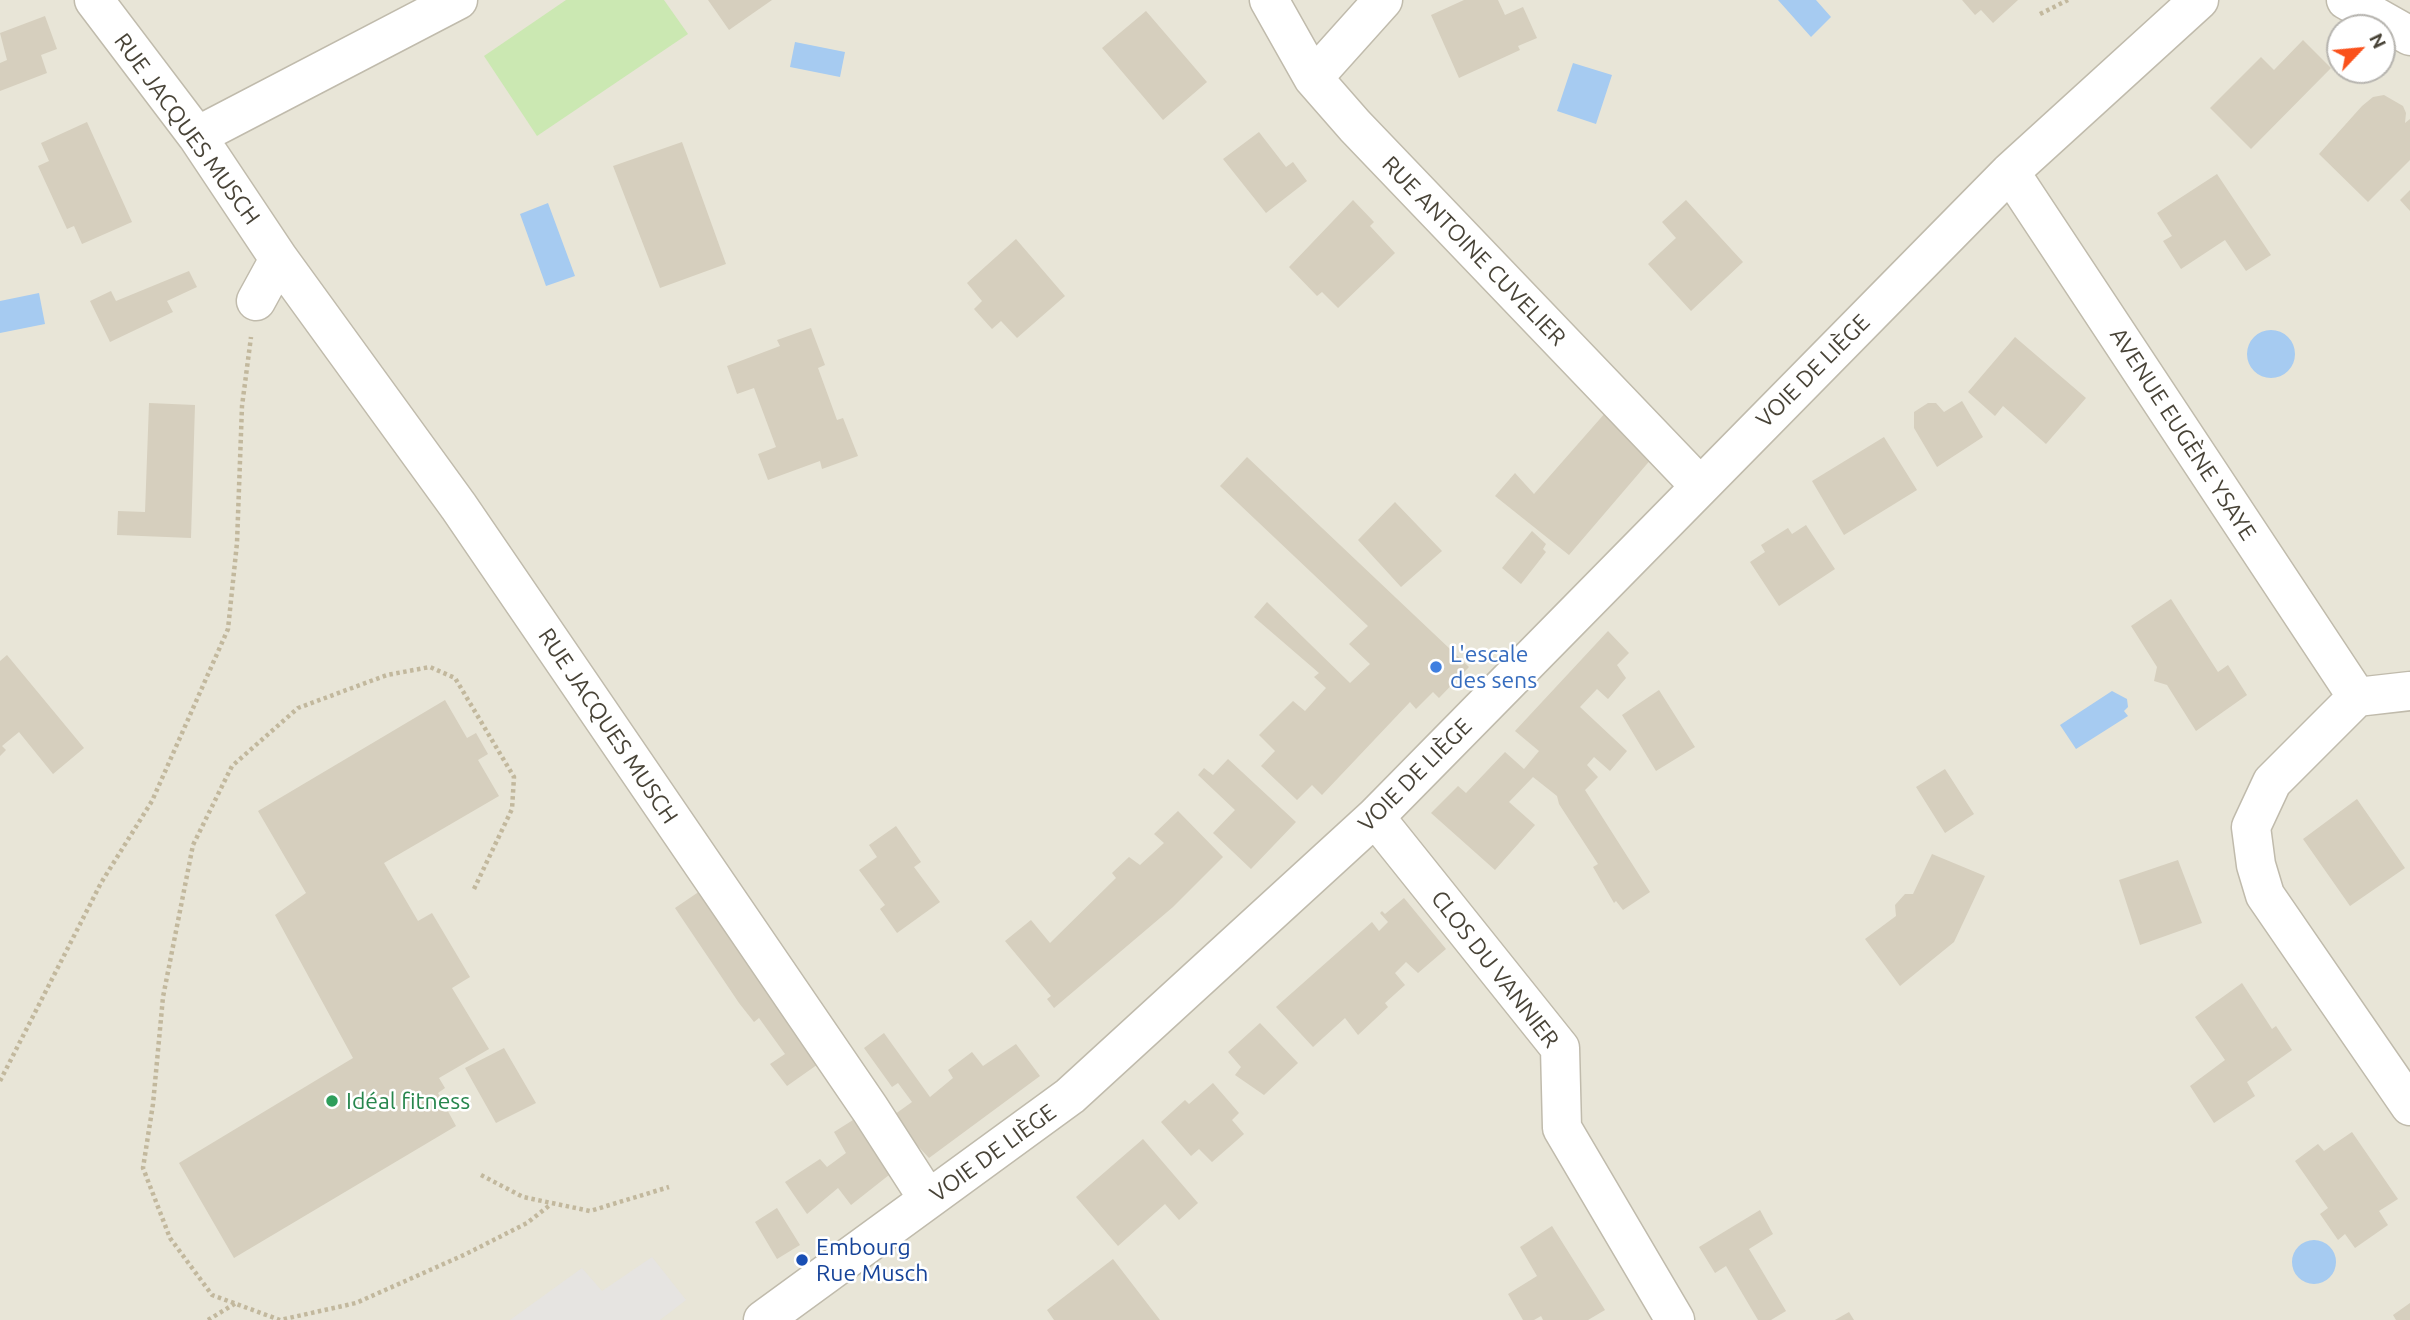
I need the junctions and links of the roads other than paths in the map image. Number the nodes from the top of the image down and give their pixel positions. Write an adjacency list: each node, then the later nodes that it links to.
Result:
1 (94, 0): 9 (street, RUE JACQUES MUSCH)
2 (458, 0): 9 (street)
3 (1269, 0): 8 (street, RUE ANTOINE CUVELIER)
4 (1383, 0): 8 (street)
5 (2199, 0): 10 (street, VOIE DE LIÈGE)
6 (2346, 0): 7 (street)
7 (2410, 36)
8 (1313, 78): 13 (street, RUE ANTOINE CUVELIER)
9 (197, 136): 11 (street, RUE JACQUES MUSCH)
10 (2010, 172): 13 (street, VOIE DE LIÈGE); 15 (street, AVENUE EUGÈNE YSAYE)
11 (279, 259): 12 (street); 18 (street, RUE JACQUES MUSCH)
12 (256, 301)
13 (1700, 486): 16 (street, VOIE DE LIÈGE)
14 (2410, 691): 15 (street)
15 (2357, 697): 17 (street)
16 (1375, 817): 18 (street, VOIE DE LIÈGE); 20 (street, CLOS DU VANNIER)
17 (2410, 1106)
18 (928, 1199): 19 (street, VOIE DE LIÈGE)
19 (763, 1320)
20 (1675, 1320)

